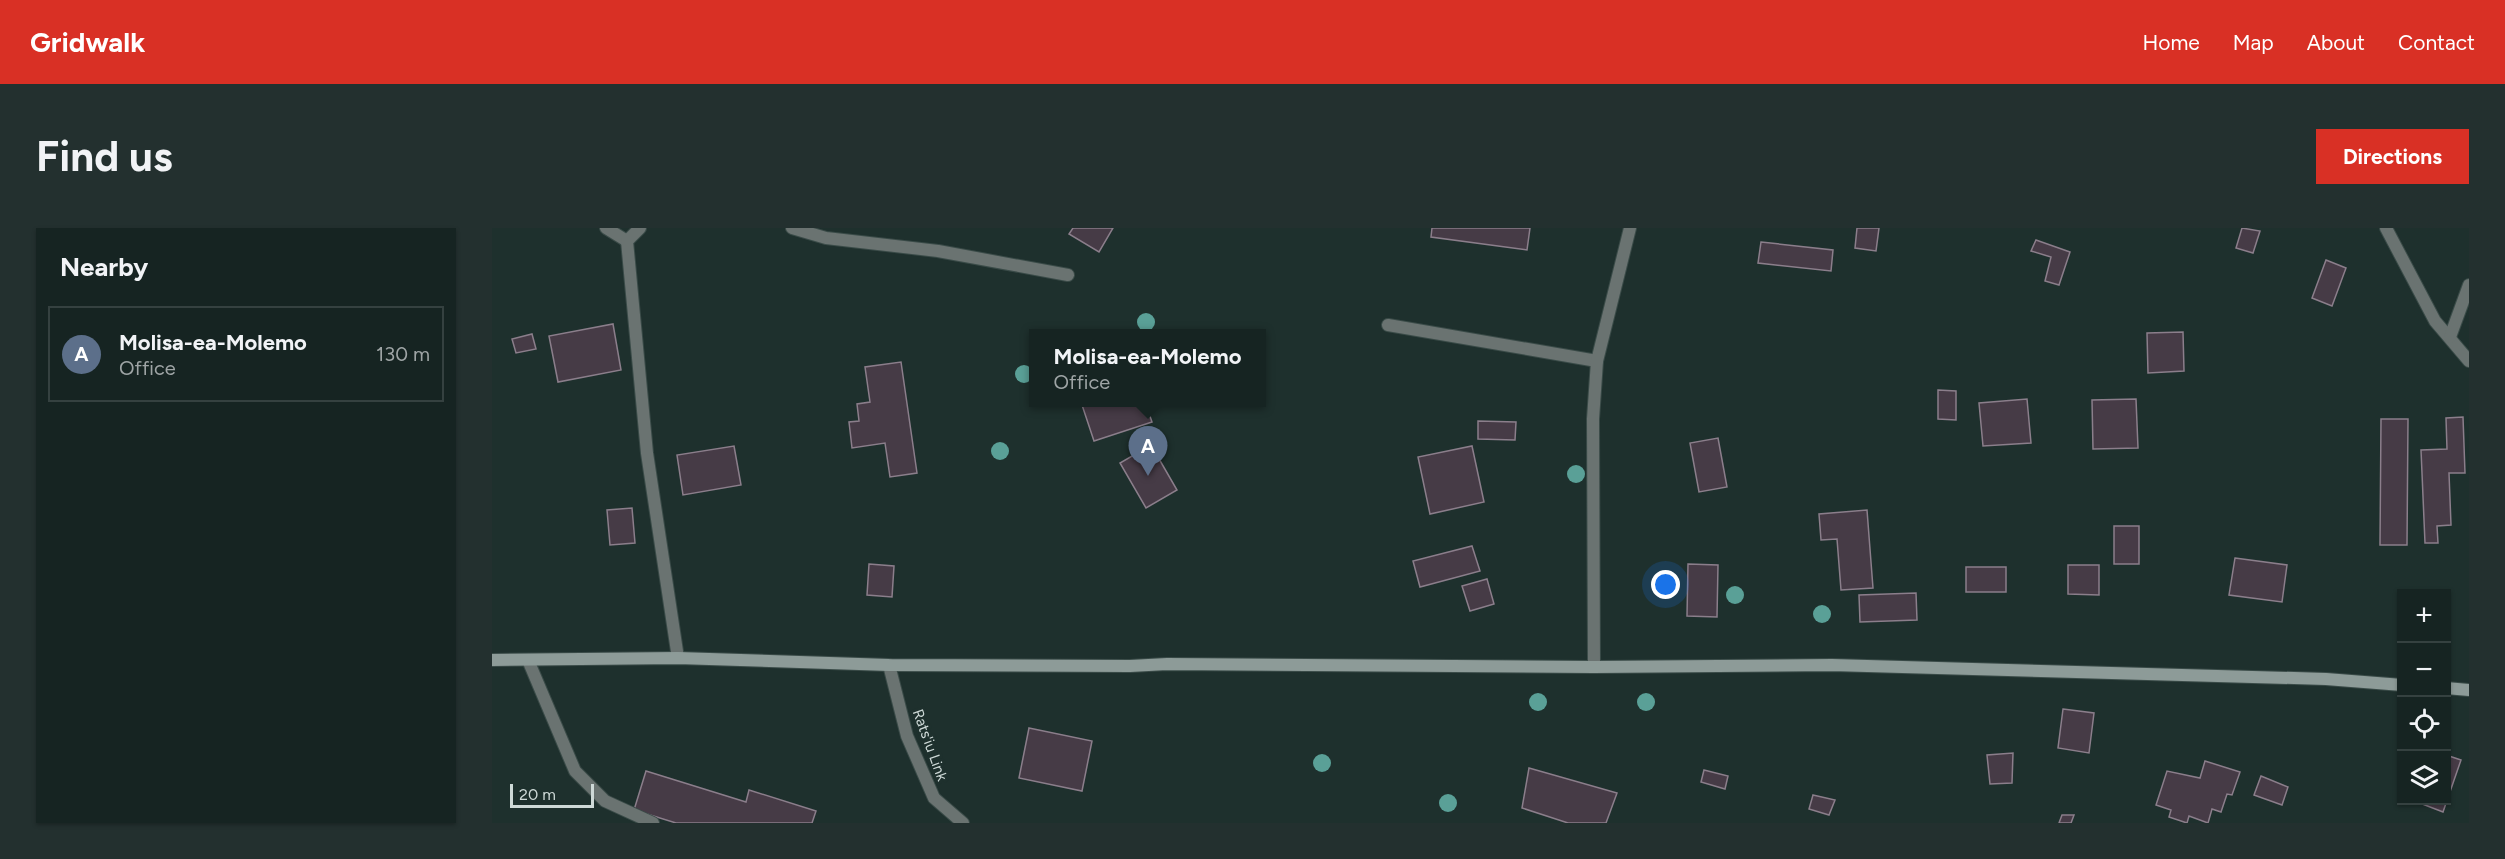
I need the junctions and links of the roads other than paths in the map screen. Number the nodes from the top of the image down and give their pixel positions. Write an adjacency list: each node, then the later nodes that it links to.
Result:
1 (606, 228): 6 (street)
2 (640, 228): 6 (street)
3 (792, 228): 7 (street)
4 (1630, 228): 11 (street)
5 (2386, 228): 10 (street)
6 (627, 240): 13 (street)
7 (1068, 275)
8 (2469, 285): 10 (street)
9 (1388, 325): 11 (street)
10 (2450, 337): 12 (street)
11 (1597, 361): 17 (street)
12 (2469, 361)
13 (678, 658): 15 (main road); 16 (main road)
14 (492, 660): 15 (main road)
15 (528, 660): 21 (street)
16 (889, 664): 17 (main road); 22 (street, Rats'iu Link)
17 (1594, 667): 18 (main road)
18 (2397, 685)
19 (2451, 688): 20 (main road)
20 (2469, 690)
21 (653, 823)
22 (963, 823)

